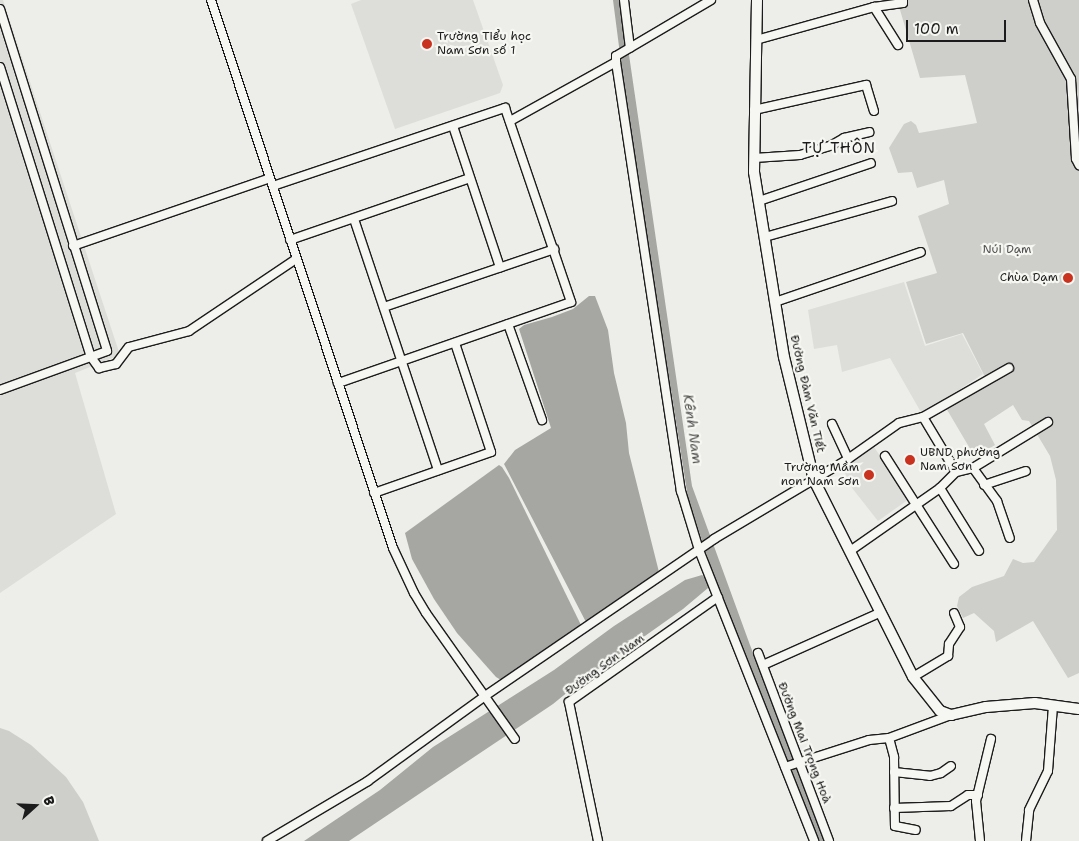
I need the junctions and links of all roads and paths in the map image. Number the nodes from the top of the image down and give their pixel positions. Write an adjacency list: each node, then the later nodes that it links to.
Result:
1 (211, 0): 23 (street)
2 (624, 0): 11 (street)
3 (712, 0): 11 (street)
4 (757, 0): 9 (main road, Đường Đàm Văn Tiết)
5 (903, 0): 7 (street)
6 (1033, 0): 21 (street)
7 (874, 7): 9 (street); 10 (street)
8 (0, 9): 29 (street)
9 (756, 40): 14 (main road, Đường Đàm Văn Tiết)
10 (898, 45)
11 (630, 48): 12 (street)
12 (616, 59): 16 (street); 59 (street)
13 (0, 67): 38 (street)
14 (754, 110): 15 (street); 19 (main road, Đường Đàm Văn Tiết)
15 (874, 110)
16 (510, 121): 17 (street); 30 (street)
17 (452, 126): 22 (street); 23 (street)
18 (869, 132): 19 (street)
19 (754, 158): 24 (main road, Đường Đàm Văn Tiết)
20 (872, 163): 24 (street)
21 (1079, 164)
22 (470, 178): 26 (street); 33 (street)
23 (272, 182): 28 (street); 29 (street)
24 (759, 201): 27 (main road, Đường Đàm Văn Tiết)
25 (892, 201): 27 (street)
26 (354, 218): 28 (street); 35 (street)
27 (765, 238): 34 (main road, Đường Đàm Văn Tiết)
28 (290, 240): 32 (street)
29 (73, 246): 38 (street)
30 (554, 249): 33 (street); 36 (street)
31 (922, 252): 34 (street)
32 (296, 259): 38 (street); 41 (street)
33 (500, 268): 35 (street)
34 (775, 302): 53 (main road, Đường Đàm Văn Tiết)
35 (384, 307): 39 (street)
36 (508, 324): 37 (street); 44 (street)
37 (455, 343): 39 (street); 50 (street)
38 (91, 357): 42 (street)
39 (402, 361): 41 (street); 50 (street)
40 (1009, 368): 43 (street)
41 (338, 384): 56 (street)
42 (0, 390)
43 (923, 417): 48 (street); 52 (street)
44 (542, 420)
45 (1048, 422): 49 (street)
46 (832, 424): 48 (street)
47 (885, 456): 57 (street)
48 (848, 459): 53 (street)
49 (973, 468): 52 (street); 54 (street)
50 (438, 470): 56 (street)
51 (1026, 471): 54 (street)
52 (956, 472): 55 (street)
53 (814, 480): 59 (street); 60 (main road, Đường Đàm Văn Tiết)
54 (984, 485): 58 (street)
55 (940, 488): 57 (street); 61 (street)
56 (374, 493): 69 (street)
57 (916, 505): 60 (street); 62 (street)
58 (1010, 538)
59 (699, 550): 63 (street); 69 (street)
60 (850, 550): 64 (main road, Đường Đàm Văn Tiết)
61 (979, 551)
62 (954, 564)
63 (718, 597): 78 (street); 84 (street, Đường Sơn Nam)
64 (879, 613): 67 (street); 68 (main road, Đường Đàm Văn Tiết)
65 (954, 613): 68 (street)
66 (758, 653): 67 (street, Đường Mai Trọng Hoà)
67 (763, 665): 76 (street, Đường Mai Trọng Hoà)
68 (913, 677): 72 (main road, Đường Đàm Văn Tiết)
69 (486, 698): 74 (street); 83 (street)
70 (1053, 706): 71 (main road); 72 (main road); 88 (street)
71 (1079, 709)
72 (951, 716): 73 (street)
73 (889, 738): 76 (street); 79 (street)
74 (515, 739)
75 (991, 739): 80 (street)
76 (798, 762): 78 (street); 86 (street, Đường Mai Trọng Hoà)
77 (951, 766): 79 (street)
78 (785, 767): 85 (street)
79 (894, 772): 81 (street)
80 (978, 795): 81 (street); 87 (street)
81 (894, 808): 82 (street)
82 (916, 830)
83 (267, 841)
84 (598, 841)
85 (814, 841)
86 (829, 841)
87 (980, 841)
88 (1026, 841)

